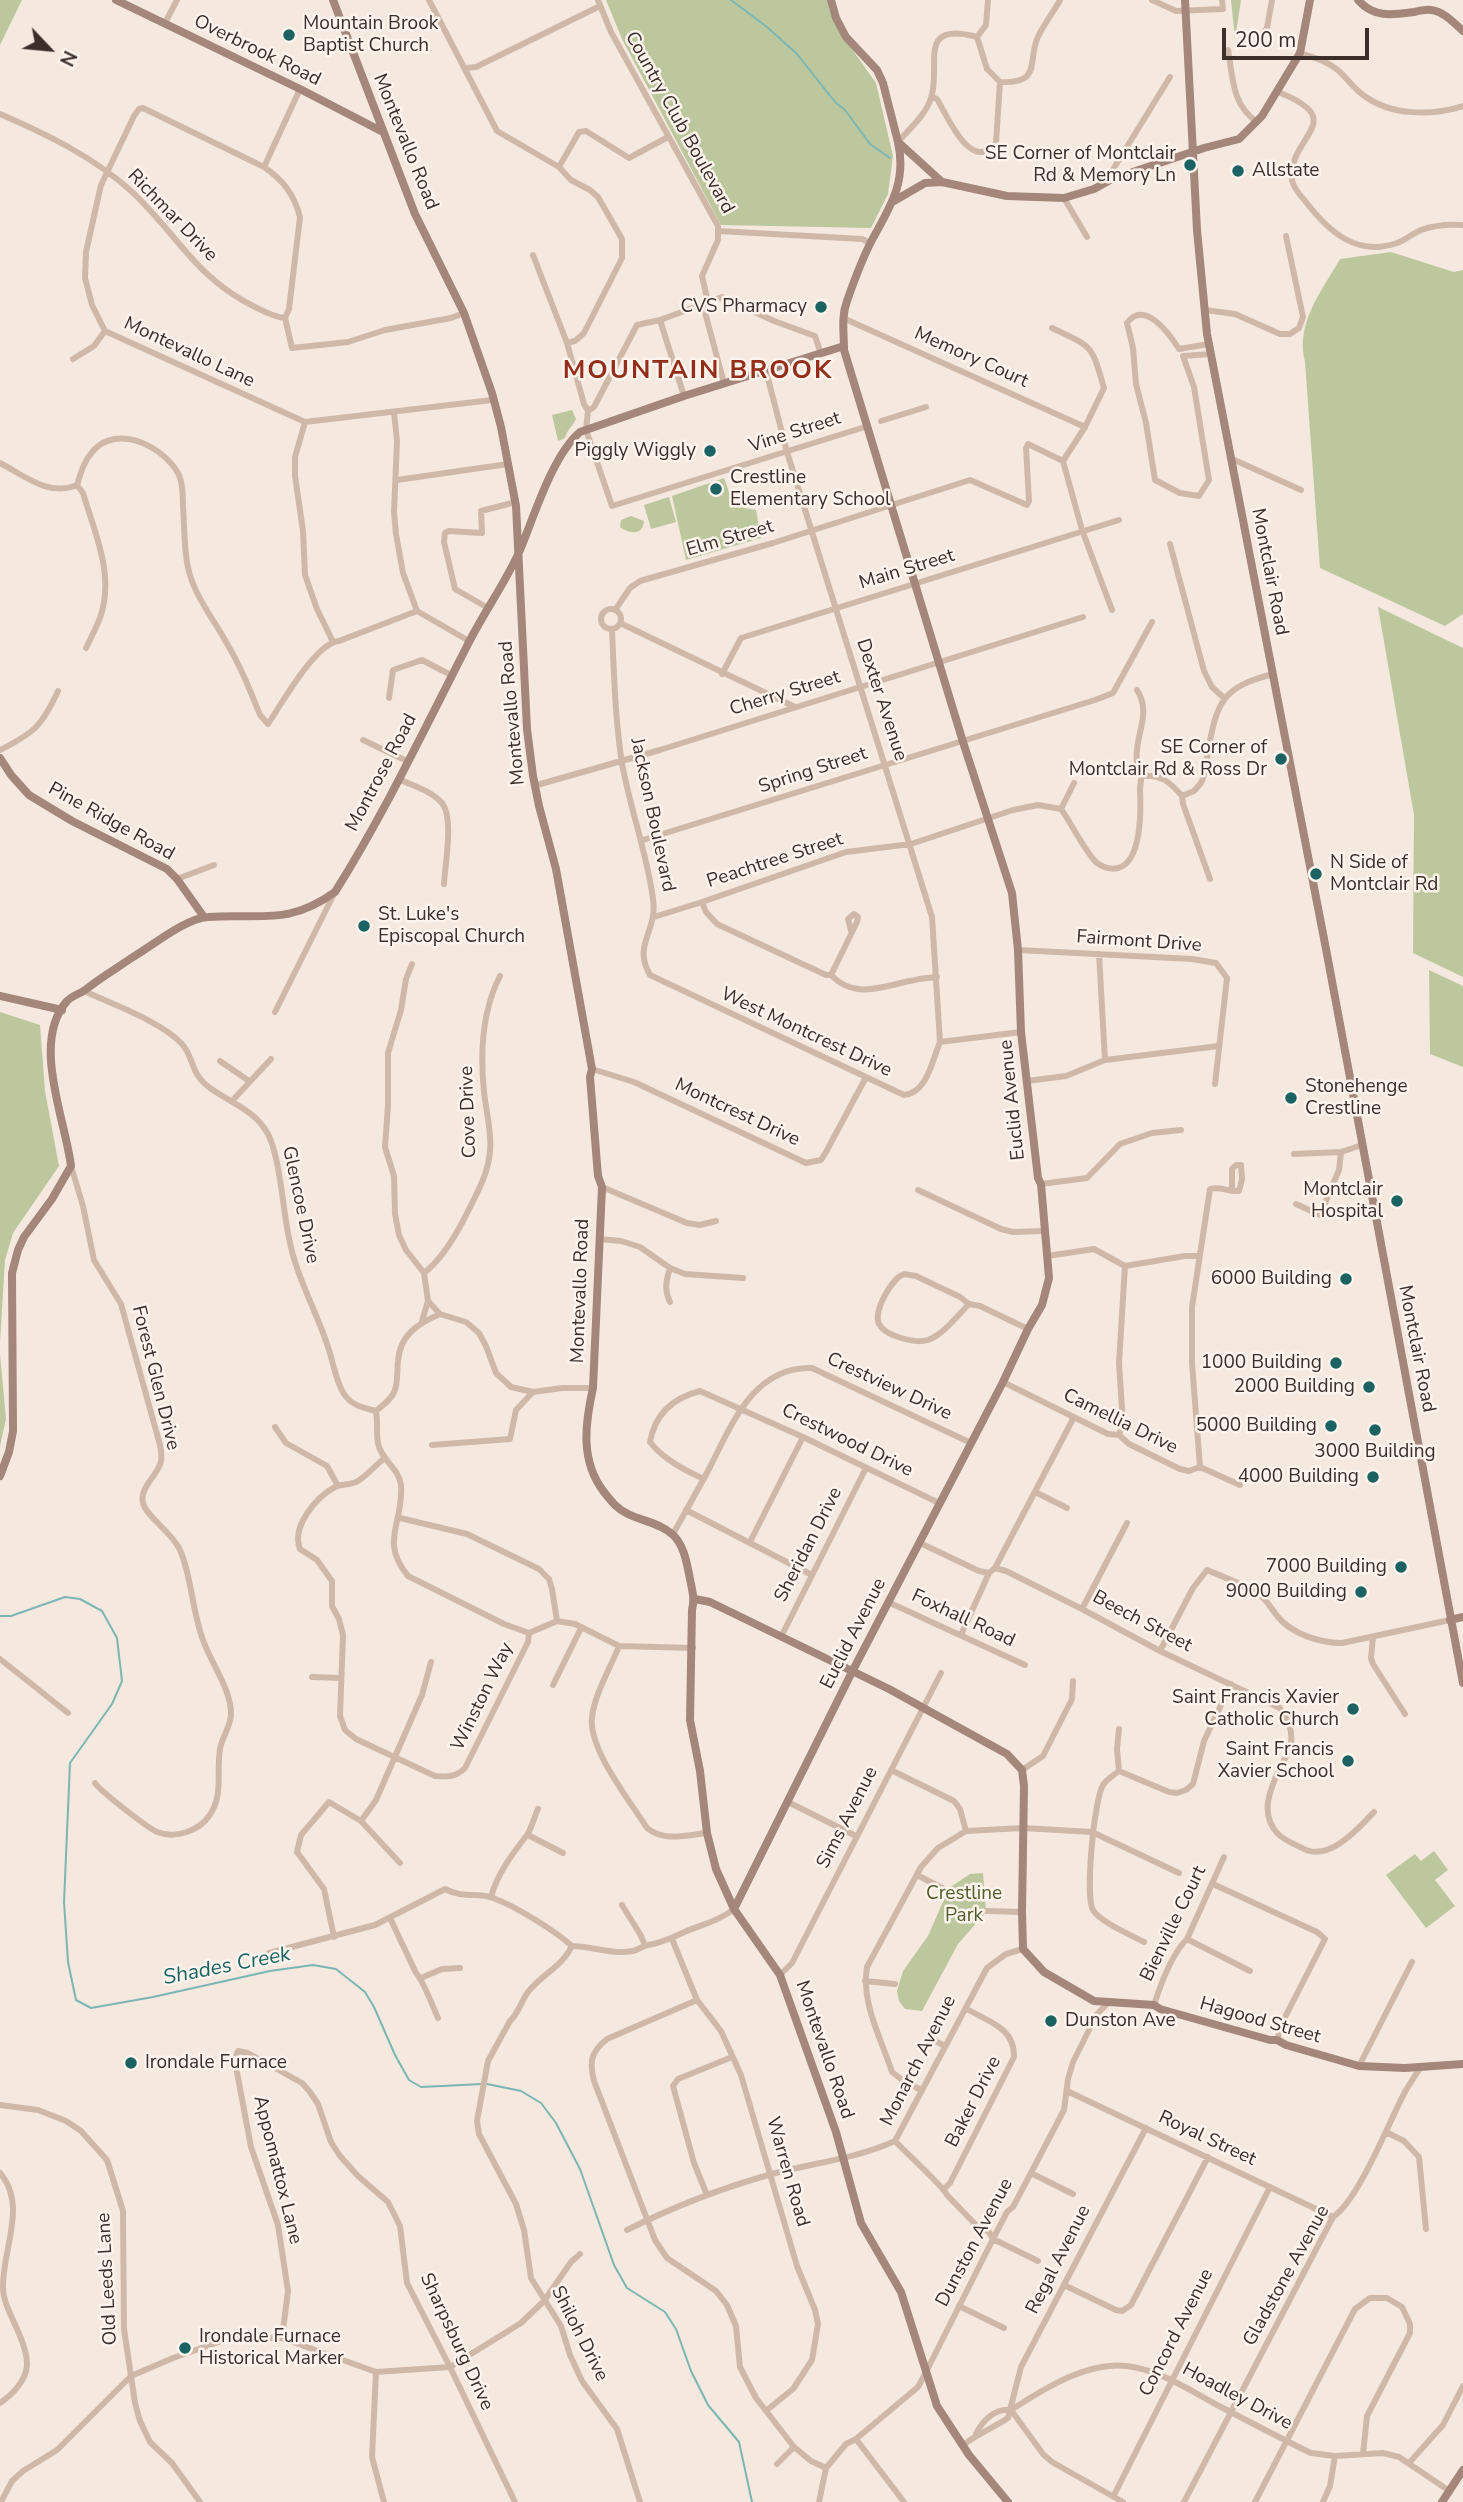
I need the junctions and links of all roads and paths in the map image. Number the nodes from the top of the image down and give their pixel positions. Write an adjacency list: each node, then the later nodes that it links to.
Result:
1 (116, 0): 16 (main road, Overbrook Road)
2 (177, 0): 16 (street)
3 (333, 0): 31 (main road, Montevallo Road)
4 (430, 0): 22 (street)
5 (831, 0): 33 (main road)
6 (988, 0): 18 (street)
7 (1060, 0): 24 (street)
8 (1152, 0): 15 (street)
9 (1185, 0): 15 (main road, Montclair Road)
10 (1222, 0): 15 (street)
11 (1272, 0): 19 (street)
12 (1310, 0): 21 (main road)
13 (1358, 0): 17 (main road)
14 (599, 3): 22 (street); 32 (street, Country Club Boulevard)
15 (1185, 11): 34 (main road, Montclair Road)
16 (165, 23): 25 (main road, Overbrook Road)
17 (1463, 31)
18 (977, 37): 24 (street); 27 (street)
19 (1260, 38)
20 (1228, 50): 30 (street)
21 (1300, 53): 26 (main road); 28 (street)
22 (466, 68): 36 (street)
23 (1170, 77): 38 (street)
24 (1000, 82): 27 (street)
25 (300, 89): 31 (main road, Overbrook Road); 35 (street)
26 (1278, 92): 30 (main road); 42 (street)
27 (932, 97): 33 (street)
28 (1463, 106)
29 (0, 114): 37 (street, Richmar Drive)
30 (1257, 122): 34 (main road)
31 (383, 132): 50 (main road, Montevallo Road)
32 (667, 137): 36 (street); 43 (street, Country Club Boulevard)
33 (898, 142): 39 (main road); 41 (main road)
34 (1192, 152): 38 (main road); 49 (main road, Montclair Road)
35 (264, 167): 37 (street, Montevallo Lane); 51 (street)
36 (559, 167): 56 (street)
37 (106, 172): 51 (street, Richmar Drive); 55 (street, Montevallo Lane)
38 (1112, 179): 40 (main road)
39 (942, 182): 40 (main road); 41 (main road)
40 (1064, 198): 45 (street)
41 (894, 201): 46 (main road, Euclid Avenue)
42 (1463, 225)
43 (719, 231): 46 (street); 48 (street, Country Club Boulevard)
44 (1286, 236): 49 (street)
45 (1087, 237)
46 (870, 243): 52 (main road, Euclid Avenue)
47 (533, 255): 56 (street)
48 (706, 303): 53 (street); 60 (street); 63 (street, Country Club Boulevard)
49 (1205, 310): 58 (main road, Montclair Road)
50 (464, 313): 51 (street); 65 (main road, Montevallo Road)
51 (285, 318)
52 (843, 318): 57 (main road, Euclid Avenue); 72 (street, Memory Court)
53 (660, 320): 64 (street); 67 (street)
54 (1052, 328): 72 (street)
55 (105, 331): 61 (street); 70 (street, Montevallo Lane)
56 (567, 343): 67 (street)
57 (844, 346): 60 (main road); 71 (main road, Euclid Avenue)
58 (1210, 349): 59 (street); 75 (main road, Montclair Road)
59 (1181, 352): 59 (street)
60 (821, 354): 62 (main road)
61 (73, 359)
62 (766, 371): 63 (main road); 74 (street, Dexter Avenue)
63 (724, 383): 64 (main road)
64 (684, 396): 73 (main road)
65 (492, 400): 68 (street); 78 (main road, Montevallo Road)
66 (926, 407): 69 (street)
67 (588, 411): 73 (street)
68 (394, 412): 70 (street); 79 (street)
69 (881, 421)
70 (305, 422): 103 (street)
71 (868, 426): 74 (street, Vine Street); 84 (main road, Euclid Avenue)
72 (1085, 427): 76 (street)
73 (586, 430): 74 (street, Vine Street); 82 (main road, Montrose Road)
74 (787, 452): 87 (street, Dexter Avenue)
75 (1230, 458): 81 (street); 107 (main road, Montclair Road)
76 (1063, 460): 84 (street, Elm Street); 86 (street)
77 (0, 463): 80 (street)
78 (508, 464): 79 (street); 83 (main road, Montevallo Road)
79 (397, 480): 97 (street)
80 (77, 485): 103 (street); 104 (street)
81 (1301, 490)
82 (539, 503): 83 (main road); 89 (main road, Montrose Road)
83 (516, 504): 89 (main road, Montevallo Road); 93 (street)
84 (891, 504): 87 (street, Elm Street); 91 (main road, Euclid Avenue)
85 (1119, 520): 86 (street, Main Street)
86 (1082, 530): 91 (street, Main Street); 96 (street)
87 (811, 531): 94 (street, Dexter Avenue); 95 (street, Elm Street)
88 (1170, 544): 113 (street)
89 (519, 551): 90 (main road, Montrose Road); 92 (main road, Montevallo Road)
90 (501, 584): 92 (main road); 93 (main road, Montrose Road)
91 (914, 584): 94 (street, Main Street); 105 (main road, Euclid Avenue)
92 (519, 588): 125 (main road, Montevallo Road)
93 (488, 608): 102 (main road, Montrose Road)
94 (836, 609): 106 (street, Main Street); 109 (street, Dexter Avenue)
95 (615, 610): 100 (street); 101 (street, Jackson Boulevard)
96 (1112, 610)
97 (417, 611): 102 (street); 103 (street)
98 (1083, 617): 105 (street, Cherry Street)
99 (1152, 622): 116 (street, Spring Street)
100 (620, 623): 101 (street); 106 (street)
101 (612, 629): 119 (street, Jackson Boulevard)
102 (469, 641): 108 (main road, Montrose Road)
103 (333, 642)
104 (86, 648)
105 (939, 663): 109 (street, Cherry Street); 116 (main road, Euclid Avenue)
106 (722, 674): 114 (street)
107 (1273, 674): 113 (street); 164 (main road, Montclair Road)
108 (452, 676): 112 (street); 120 (main road, Montrose Road)
109 (860, 687): 114 (street, Cherry Street); 121 (street, Dexter Avenue)
110 (1137, 690): 122 (street)
111 (58, 691): 117 (street)
112 (389, 698)
113 (1224, 698): 126 (street)
114 (796, 708): 119 (street, Cherry Street)
115 (363, 740): 120 (street)
116 (963, 742): 121 (street, Spring Street); 128 (main road, Euclid Avenue)
117 (0, 750)
118 (0, 758): 132 (main road, Pine Ridge Road)
119 (622, 760): 125 (street, Cherry Street); 129 (street, Jackson Boulevard)
120 (407, 761): 123 (main road, Montrose Road)
121 (885, 765): 129 (street, Spring Street); 130 (street, Dexter Avenue)
122 (1142, 776): 126 (street); 127 (street)
123 (399, 779): 134 (street); 136 (main road, Montrose Road)
124 (1074, 783): 127 (street)
125 (537, 785): 157 (main road, Montevallo Road)
126 (1182, 796): 133 (street)
127 (1061, 808): 128 (street, Peachtree Street)
128 (988, 819): 130 (street, Peachtree Street); 140 (main road, Euclid Avenue)
129 (642, 840): 138 (street, Jackson Boulevard)
130 (909, 843): 135 (street, Peachtree Street); 146 (street, Dexter Avenue)
131 (214, 865): 132 (street)
132 (177, 879): 137 (main road, Pine Ridge Road)
133 (1210, 879)
134 (444, 884)
135 (702, 902): 138 (street, Peachtree Street); 144 (street)
136 (324, 904): 137 (main road); 150 (street)
137 (204, 917): 147 (main road)
138 (654, 917): 142 (street, Jackson Boulevard)
139 (851, 930): 144 (street)
140 (1018, 950): 141 (street, Fairmont Drive); 151 (main road, Euclid Avenue)
141 (1099, 954): 153 (street, Fairmont Drive); 155 (street)
142 (643, 963): 158 (street, West Montcrest Drive)
143 (412, 964): 180 (street)
144 (831, 975): 146 (street)
145 (500, 976): 180 (street, Cove Drive)
146 (937, 977): 152 (street, Dexter Avenue)
147 (84, 991): 149 (main road); 162 (street, Glencoe Drive)
148 (0, 996): 149 (main road)
149 (62, 1010): 167 (main road)
150 (275, 1012)
151 (1021, 1031): 152 (street); 160 (main road, Euclid Avenue)
152 (940, 1042): 158 (street, West Montcrest Drive)
153 (1219, 1046): 155 (street); 161 (street, Fairmont Drive)
154 (271, 1059): 159 (street)
155 (1105, 1060): 160 (street)
156 (220, 1061): 159 (street)
157 (592, 1069): 158 (street, Montcrest Drive); 169 (main road, Montevallo Road)
158 (865, 1079)
159 (248, 1081): 162 (street)
160 (1027, 1081): 168 (main road, Euclid Avenue)
161 (1216, 1084)
162 (232, 1101): 192 (street, Glencoe Drive)
163 (1181, 1130): 168 (street)
164 (1362, 1145): 165 (street); 221 (main road, Montclair Road)
165 (1341, 1152): 166 (street); 172 (street)
166 (1294, 1154)
167 (71, 1166): 202 (main road); 250 (street, Forest Glen Drive)
168 (1041, 1184): 174 (main road, Euclid Avenue)
169 (601, 1187): 173 (street); 175 (main road, Montevallo Road)
170 (918, 1190): 174 (street)
171 (1232, 1191): 177 (street)
172 (1296, 1204)
173 (716, 1221)
174 (1044, 1231): 176 (main road, Euclid Avenue)
175 (599, 1239): 179 (street); 189 (main road, Montevallo Road)
176 (1047, 1256): 178 (street); 187 (main road, Euclid Avenue)
177 (1198, 1256): 178 (street); 200 (street)
178 (1125, 1266): 195 (street)
179 (670, 1268): 181 (street); 183 (street)
180 (424, 1273): 182 (street)
181 (743, 1278)
182 (428, 1301): 185 (street); 186 (street)
183 (670, 1303)
184 (969, 1304): 184 (street); 187 (street)
185 (440, 1314): 186 (street); 190 (street)
186 (422, 1321): 192 (street)
187 (1028, 1329): 188 (main road, Euclid Avenue)
188 (1003, 1382): 193 (street, Camellia Drive); 197 (main road, Euclid Avenue)
189 (593, 1388): 190 (street); 212 (main road, Montevallo Road)
190 (533, 1392): 198 (street)
191 (740, 1409): 196 (street, Crestwood Drive); 197 (street, Crestview Drive); 203 (street, Crestview Drive); 203 (street, Crestwood Drive)
192 (376, 1411): 199 (street)
193 (1074, 1418): 195 (street, Camellia Drive); 206 (street)
194 (275, 1427): 205 (street)
195 (1119, 1435): 200 (street, Camellia Drive)
196 (803, 1437): 201 (street, Crestwood Drive); 213 (street)
197 (971, 1443): 207 (main road, Euclid Avenue)
198 (432, 1445)
199 (385, 1458): 205 (street, Winston Way); 210 (street)
200 (1200, 1467): 204 (street, Camellia Drive)
201 (866, 1468): 207 (street, Crestwood Drive); 216 (street, Sheridan Drive)
202 (0, 1476)
203 (704, 1479): 209 (street, Crestview Drive)
204 (1240, 1485)
205 (338, 1486): 237 (street, Winston Way)
206 (1035, 1492): 208 (street); 215 (street)
207 (940, 1503): 214 (main road, Euclid Avenue)
208 (1068, 1508)
209 (687, 1510): 212 (street, Crestview Drive); 213 (street)
210 (400, 1518): 222 (street); 224 (street)
211 (1127, 1523): 219 (street)
212 (673, 1534): 217 (main road, Montevallo Road)
213 (750, 1542): 216 (street)
214 (920, 1542): 215 (street, Beech Street); 218 (main road, Euclid Avenue)
215 (992, 1571): 219 (street, Beech Street); 225 (street)
216 (812, 1575): 226 (street, Sheridan Drive)
217 (695, 1600): 226 (main road); 229 (main road, Montevallo Road)
218 (888, 1602): 225 (street, Foxhall Road); 234 (main road, Euclid Avenue)
219 (1082, 1609): 230 (street, Beech Street)
220 (1463, 1618): 221 (main road)
221 (1450, 1620): 227 (street); 239 (main road, Montclair Road)
222 (557, 1621): 223 (street); 224 (street)
223 (581, 1628): 228 (street); 241 (street)
224 (529, 1633): 246 (street, Winston Way)
225 (961, 1635): 233 (street, Foxhall Road)
226 (781, 1637): 234 (main road)
227 (1373, 1637): 230 (street); 244 (street)
228 (619, 1646): 229 (street); 258 (street)
229 (693, 1648): 258 (main road, Montevallo Road)
230 (1160, 1651): 240 (street, Beech Street)
231 (0, 1659): 243 (street)
232 (431, 1662): 246 (street)
233 (1025, 1665)
234 (852, 1672): 242 (main road); 251 (main road, Euclid Avenue)
235 (941, 1673): 242 (street, Sims Avenue)
236 (312, 1677): 237 (street)
237 (341, 1678): 246 (street, Winston Way)
238 (1073, 1681): 248 (street)
239 (1463, 1682)
240 (1231, 1684): 249 (street); 253 (street, Beech Street)
241 (553, 1685)
242 (922, 1708): 247 (street, Sims Avenue); 248 (main road)
243 (68, 1713)
244 (1405, 1714)
245 (1119, 1729): 249 (street)
246 (395, 1756): 254 (street)
247 (891, 1770): 256 (street); 260 (street, Sims Avenue)
248 (1022, 1770): 255 (main road)
249 (1119, 1771): 257 (street)
250 (95, 1783)
251 (788, 1802): 260 (street); 270 (main road, Euclid Avenue)
252 (538, 1809): 259 (street)
253 (1374, 1812)
254 (361, 1821): 263 (street); 274 (street)
255 (1023, 1828): 256 (street); 257 (street); 272 (main road)
256 (966, 1830): 265 (street)
257 (1092, 1832): 264 (street); 277 (street)
258 (707, 1833): 270 (main road, Montevallo Road)
259 (528, 1835): 261 (street); 268 (street)
260 (856, 1836): 285 (street, Sims Avenue)
261 (563, 1853)
262 (1224, 1857): 266 (street, Bienville Court)
263 (400, 1863)
264 (1179, 1873)
265 (917, 1875): 267 (street); 287 (street)
266 (1213, 1884): 275 (street, Bienville Court); 295 (street)
267 (946, 1890)
268 (491, 1897): 273 (street); 279 (street)
269 (622, 1905): 278 (street)
270 (734, 1909): 276 (street); 285 (main road, Montevallo Road)
271 (988, 1911): 272 (street)
272 (1022, 1912): 280 (main road)
273 (390, 1918): 274 (street); 286 (street)
274 (334, 1937): 281 (street)
275 (1187, 1939): 284 (street); 291 (street, Bienville Court)
276 (672, 1940): 278 (street); 289 (street, Warren Road)
277 (1144, 1942)
278 (645, 1945): 279 (street)
279 (572, 1946): 325 (street, Shiloh Drive)
280 (1023, 1949): 290 (main road, Hagood Street); 292 (street, Monarch Avenue)
281 (269, 1953)
282 (1412, 1962): 300 (street)
283 (460, 1968): 286 (street)
284 (1251, 1971)
285 (780, 1975): 309 (main road, Montevallo Road)
286 (421, 1978): 293 (street)
287 (865, 1981): 288 (street); 302 (street)
288 (895, 1984)
289 (697, 2000): 298 (street, Warren Road); 318 (street)
290 (1108, 2003): 291 (main road, Hagood Street); 303 (street, Dunston Avenue)
291 (1154, 2005): 295 (main road, Hagood Street)
292 (967, 2009): 296 (street, Monarch Avenue); 314 (street, Baker Drive)
293 (438, 2018)
294 (929, 2038): 296 (street)
295 (1277, 2040): 300 (main road, Hagood Street)
296 (945, 2046): 302 (street, Monarch Avenue)
297 (238, 2051): 328 (street, Appomattox Lane); 329 (street, Sharpsburg Drive)
298 (732, 2057): 312 (street, Warren Road); 316 (street)
299 (1463, 2064): 301 (main road, Hagood Street)
300 (1359, 2066): 301 (main road, Hagood Street)
301 (1421, 2067): 306 (street, Gladstone Avenue)
302 (921, 2090): 307 (street, Monarch Avenue)
303 (1067, 2091): 305 (street, Royal Street); 311 (street, Dunston Avenue)
304 (0, 2105): 332 (street, Old Leeds Lane)
305 (1146, 2128): 308 (street, Royal Street); 324 (street, Regal Avenue)
306 (1386, 2132): 317 (street, Gladstone Avenue); 319 (street)
307 (895, 2141): 309 (street, Monarch Avenue); 314 (street)
308 (1208, 2157): 313 (street, Royal Street); 324 (street)
309 (842, 2160): 312 (street, Monarch Avenue); 331 (main road, Montevallo Road)
310 (0, 2173): 335 (street)
311 (1031, 2173): 315 (street); 321 (street, Dunston Avenue)
312 (771, 2174): 316 (street, Monarch Avenue); 336 (street, Warren Road)
313 (1270, 2187): 317 (street, Royal Street); 333 (street, Concord Avenue)
314 (944, 2189): 321 (street)
315 (1073, 2194)
316 (707, 2195): 318 (street, Monarch Avenue)
317 (1333, 2217): 338 (street, Gladstone Avenue)
318 (646, 2221): 320 (street, Monarch Avenue); 336 (street)
319 (1426, 2229)
320 (628, 2230)
321 (993, 2239): 323 (street); 326 (street, Dunston Avenue)
322 (580, 2254): 325 (street)
323 (1038, 2261)
324 (1064, 2285): 337 (street, Regal Avenue)
325 (544, 2301): 329 (street); 355 (street, Shiloh Drive)
326 (959, 2306): 327 (street); 331 (street, Dunston Avenue)
327 (1004, 2328)
328 (282, 2338): 330 (street); 332 (street)
329 (450, 2367): 330 (street); 354 (street, Sharpsburg Drive)
330 (376, 2372): 353 (street)
331 (925, 2374): 339 (street, Dunston Avenue); 341 (main road, Montevallo Road)
332 (131, 2376): 351 (street); 352 (street, Old Leeds Lane)
333 (1171, 2380): 337 (street, Hoadley Drive); 338 (street, Hoadley Drive); 350 (street, Concord Avenue)
334 (1463, 2386): 345 (street)
335 (0, 2403)
336 (767, 2410): 342 (street)
337 (1011, 2410): 341 (street, Hoadley Drive); 350 (street)
338 (1231, 2412): 340 (street, Hoadley Drive); 360 (street, Gladstone Avenue)
339 (856, 2439): 347 (street, Dunston Avenue); 357 (street)
340 (1285, 2441): 343 (street); 344 (street, Hoadley Drive); 361 (street)
341 (963, 2445): 358 (main road, Montevallo Road)
342 (794, 2447): 346 (street); 347 (street)
343 (1363, 2454): 344 (street, Hoadley Drive); 345 (street, Hoadley Drive)
344 (1335, 2456): 362 (street)
345 (1409, 2463): 349 (street, Hoadley Drive)
346 (777, 2464)
347 (826, 2468): 356 (street)
348 (1463, 2470): 349 (main road)
349 (1448, 2490): 363 (main road)
350 (1114, 2495): 359 (street)
351 (1, 2502)
352 (200, 2502)
353 (384, 2502)
354 (515, 2502)
355 (639, 2502)
356 (819, 2502)
357 (904, 2502)
358 (1008, 2502)
359 (1123, 2502)
360 (1184, 2502)
361 (1255, 2502)
362 (1323, 2502)
363 (1442, 2502)

